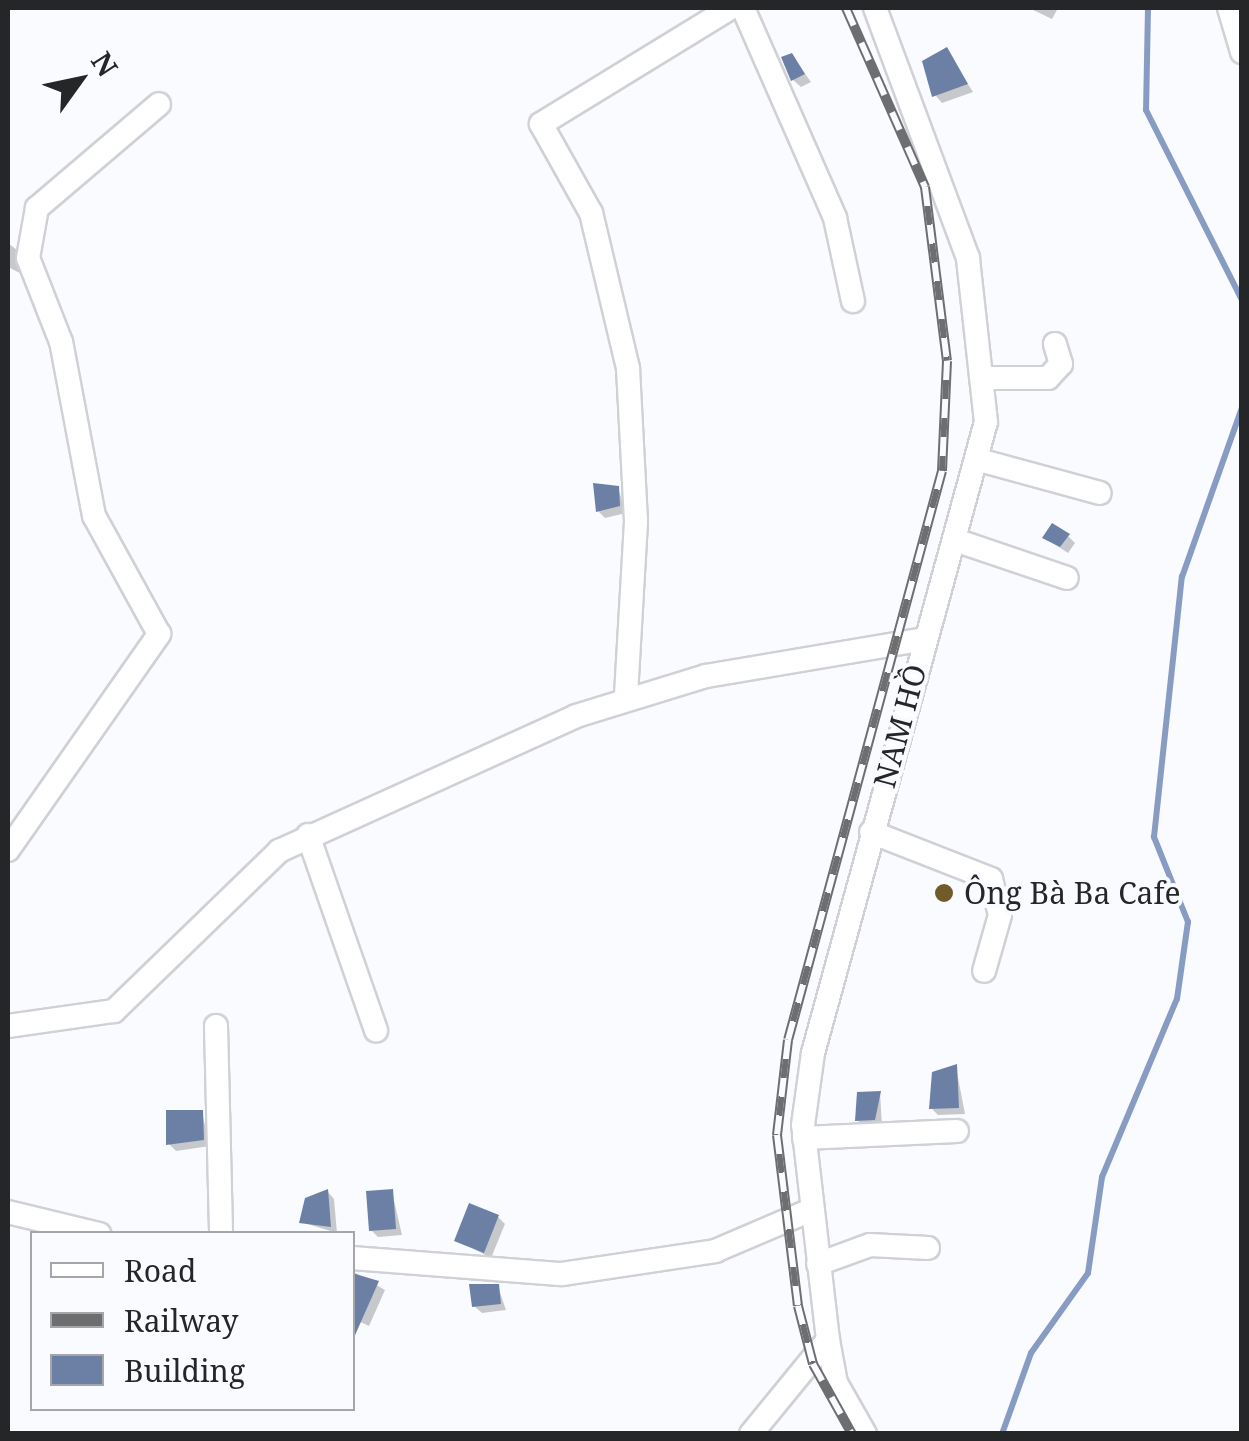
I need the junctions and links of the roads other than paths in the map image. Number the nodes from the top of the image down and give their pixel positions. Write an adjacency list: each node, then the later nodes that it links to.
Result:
1 (730, 8): 15 (street)
2 (743, 8): 7 (street)
3 (875, 8): 9 (street, NAM HỒ)
4 (1229, 8): 5 (street)
5 (1242, 52)
6 (159, 104): 18 (street)
7 (853, 301)
8 (1055, 344): 9 (street)
9 (987, 378): 10 (street, NAM HỒ)
10 (978, 460): 11 (street); 12 (street, NAM HỒ)
11 (1100, 493)
12 (955, 540): 13 (street); 14 (street, NAM HỒ)
13 (1067, 578)
14 (924, 638): 15 (street); 16 (street, NAM HỒ)
15 (626, 695): 17 (street)
16 (871, 832): 19 (street); 24 (street, NAM HỒ)
17 (308, 835): 20 (street); 22 (street)
18 (8, 850)
19 (984, 971)
20 (8, 1026)
21 (216, 1026): 28 (street)
22 (376, 1030)
23 (956, 1131): 24 (street)
24 (804, 1138): 25 (street, NAM HỒ)
25 (811, 1210): 30 (street); 31 (street, NAM HỒ)
26 (8, 1212): 27 (street)
27 (87, 1231)
28 (221, 1231)
29 (928, 1248): 31 (street)
30 (355, 1258)
31 (818, 1264): 32 (street, NAM HỒ)
32 (828, 1340): 33 (street); 34 (street, NAM HỒ)
33 (751, 1434)
34 (865, 1434)

